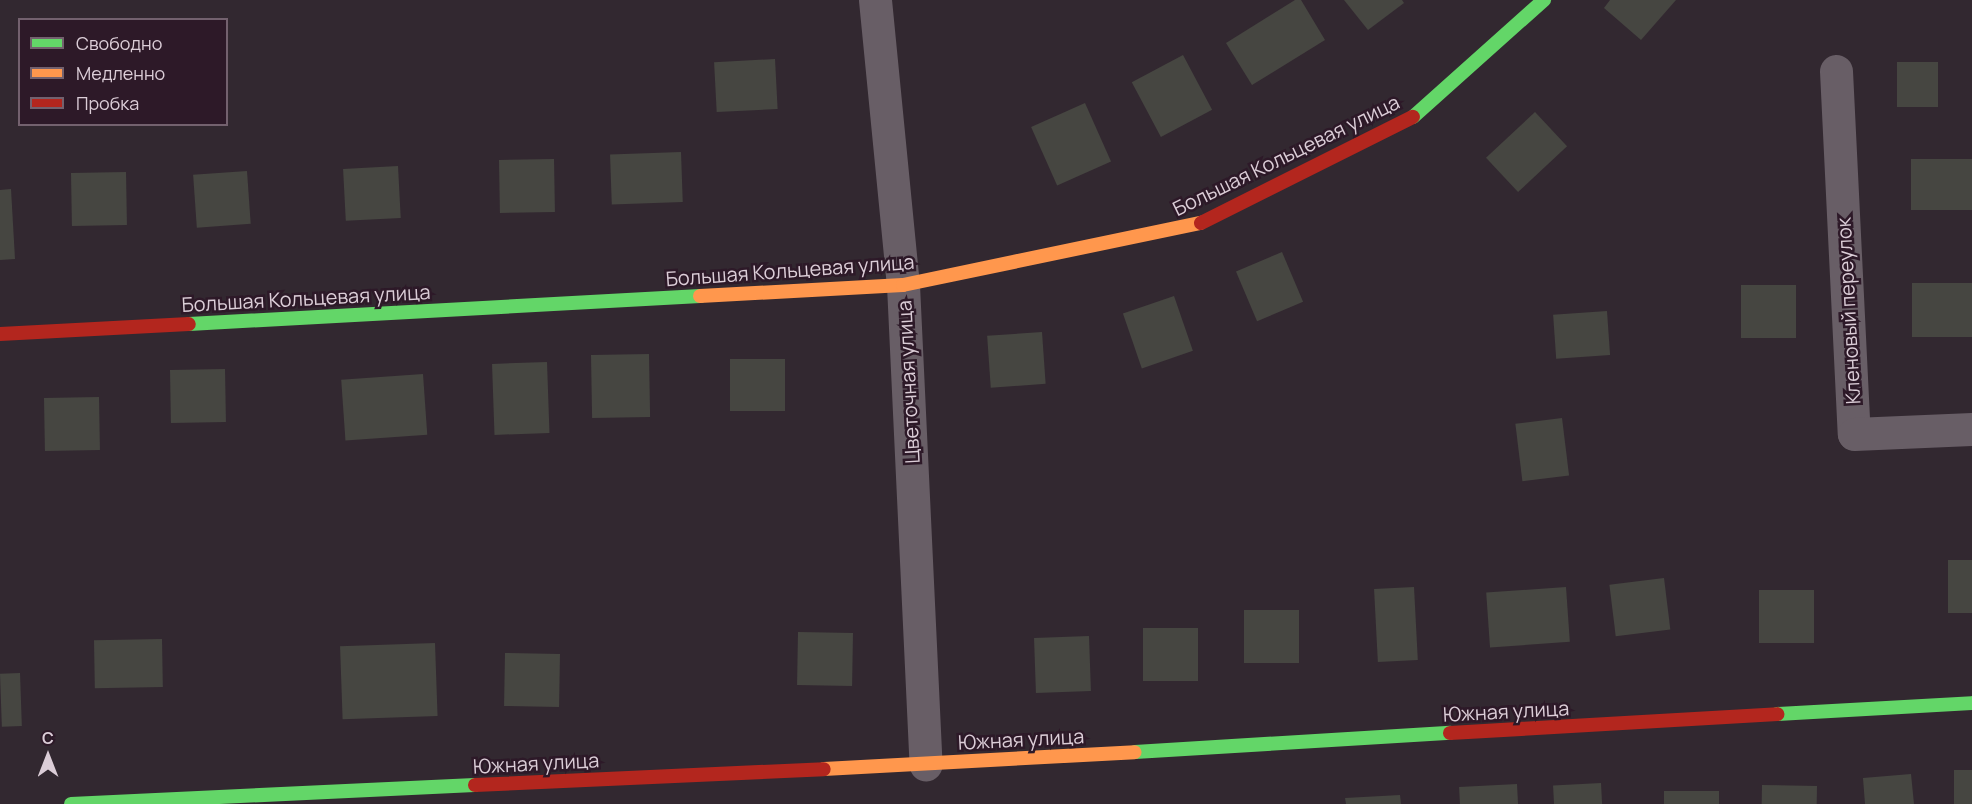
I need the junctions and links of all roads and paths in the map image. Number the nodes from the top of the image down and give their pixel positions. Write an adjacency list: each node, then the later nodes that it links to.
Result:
1 (875, 0): 4 (street, Цветочная улица)
2 (1544, 0): 4 (street, Большая Кольцевая улица)
3 (1836, 71): 6 (street, Кленовый переулок)
4 (903, 285): 5 (street, Большая Кольцевая улица); 8 (street, Цветочная улица)
5 (0, 334)
6 (1972, 429)
7 (1972, 703): 8 (street, Южная улица)
8 (926, 764): 9 (street, Южная улица)
9 (71, 804)

